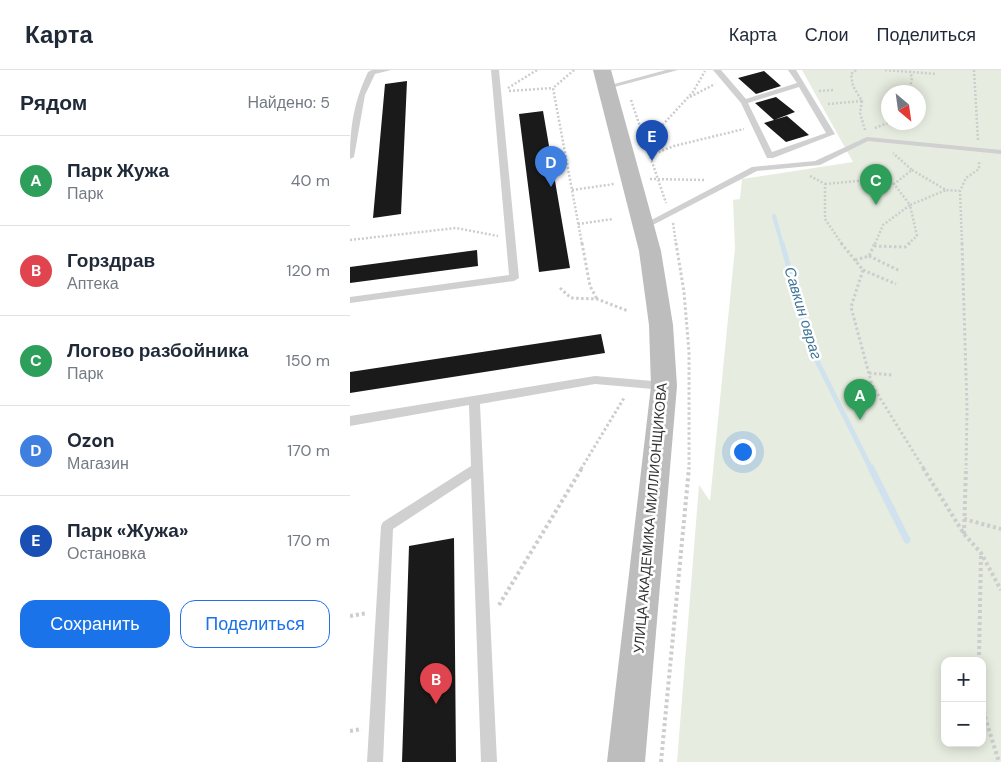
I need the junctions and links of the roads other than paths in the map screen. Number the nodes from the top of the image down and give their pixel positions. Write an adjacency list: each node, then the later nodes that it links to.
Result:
1 (387, 70): 10 (lane)
2 (495, 70): 12 (lane)
3 (674, 70): 6 (lane)
4 (718, 70): 8 (lane)
5 (792, 70): 7 (lane)
6 (611, 80): 11 (street, УЛИЦА АКАДЕМИКА МИЛЛИОНЩИКОВА)
7 (802, 84): 8 (lane); 8 (lane)
8 (744, 102)
9 (1001, 152): 11 (lane)
10 (350, 158)
11 (644, 226): 13 (street, УЛИЦА АКАДЕМИКА МИЛЛИОНЩИКОВА)
12 (350, 300)
13 (664, 386): 14 (lane); 19 (street, УЛИЦА АКАДЕМИКА МИЛЛИОНЩИКОВА)
14 (474, 400): 15 (lane); 16 (lane)
15 (350, 421)
16 (476, 469): 17 (lane); 18 (lane)
17 (375, 762)
18 (489, 762)
19 (626, 762)

